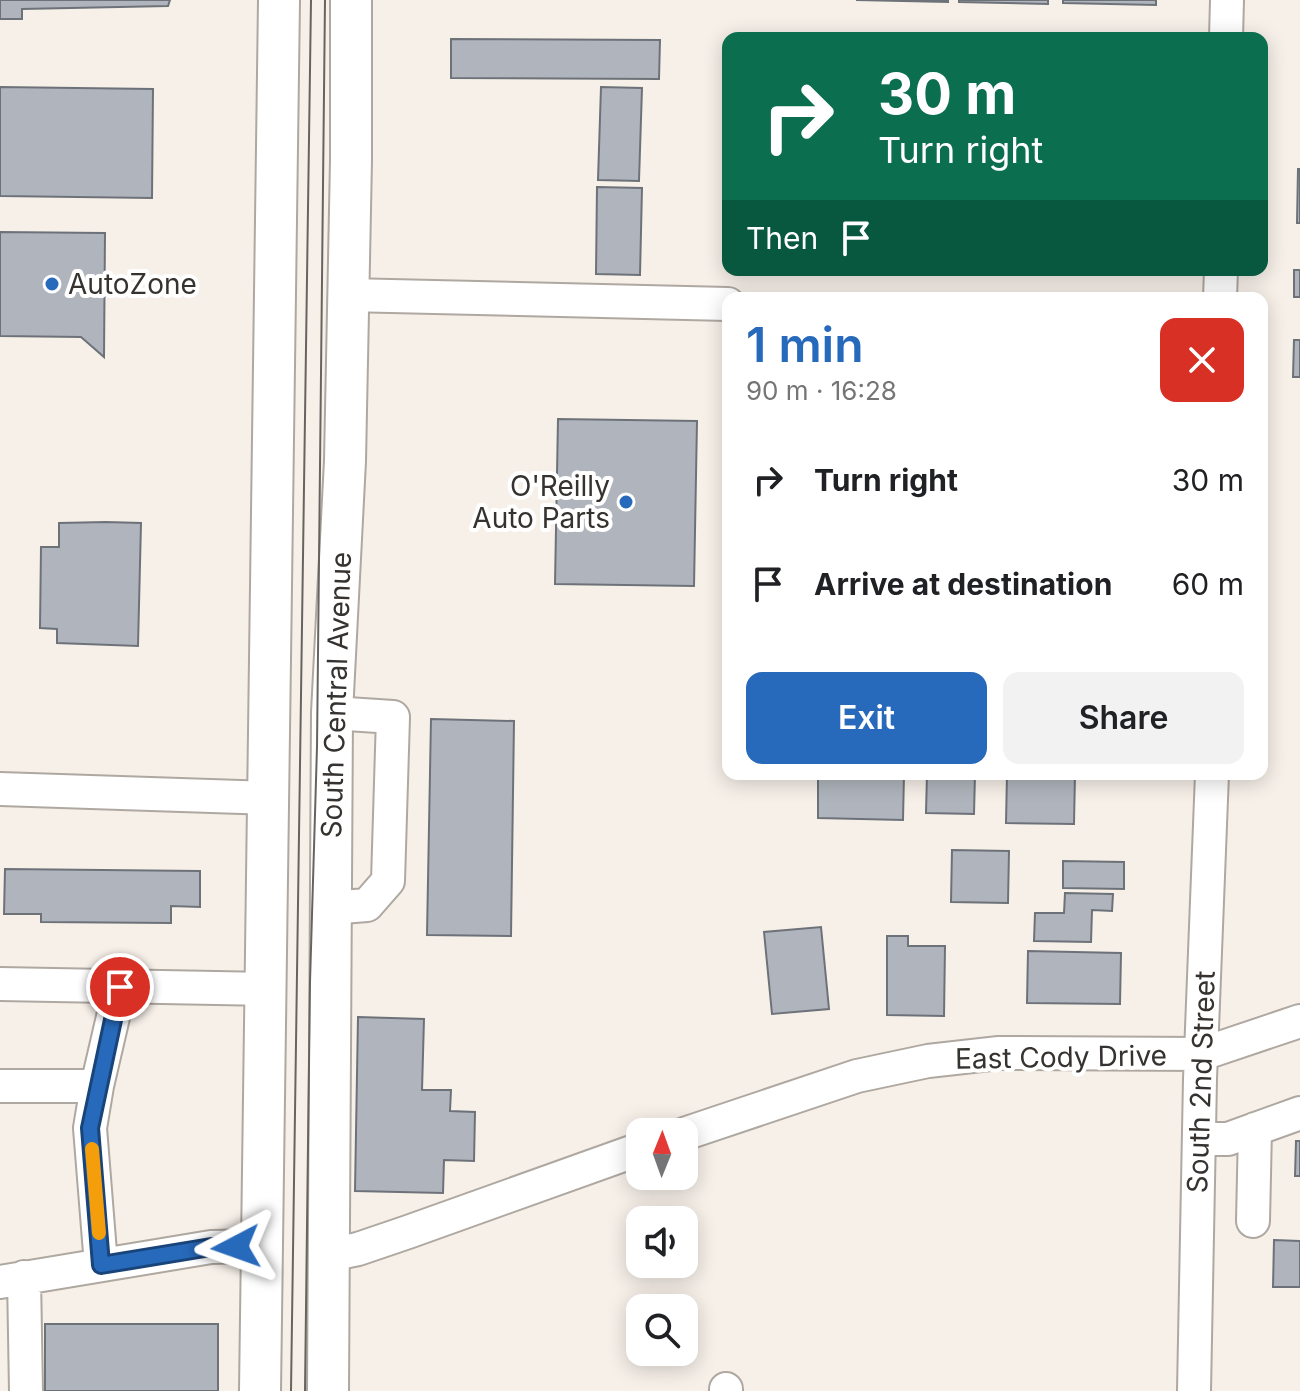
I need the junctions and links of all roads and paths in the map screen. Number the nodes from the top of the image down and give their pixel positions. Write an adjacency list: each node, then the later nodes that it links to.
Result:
1 (279, 0): 10 (main road)
2 (351, 0): 5 (main road, South Central Avenue)
3 (1227, 0): 4 (street)
4 (1226, 32)
5 (347, 295): 6 (street); 7 (main road, South Central Avenue)
6 (722, 304)
7 (332, 713): 11 (main road, South Central Avenue); 11 (street)
8 (1212, 780): 16 (street, South 2nd Street)
9 (0, 789): 10 (street)
10 (268, 798): 14 (main road)
11 (329, 908): 26 (main road, South Central Avenue)
12 (0, 984): 13 (street)
13 (120, 987): 14 (street); 18 (street)
14 (265, 989): 25 (main road)
15 (1300, 1021): 16 (street, East Cody Drive)
16 (1202, 1054): 20 (street, East Cody Drive); 22 (street, South 2nd Street)
17 (0, 1086): 18 (street)
18 (97, 1086): 27 (street)
19 (1300, 1113): 21 (street)
20 (698, 1129)
21 (1255, 1129): 22 (street); 24 (street)
22 (1199, 1139): 32 (street, South 2nd Street)
23 (626, 1154): 26 (street)
24 (1253, 1221)
25 (261, 1246): 27 (street); 30 (main road)
26 (329, 1255): 31 (main road, South Central Avenue)
27 (101, 1265): 28 (street)
28 (12, 1280): 29 (street)
29 (26, 1391)
30 (260, 1391)
31 (328, 1391)
32 (1194, 1391)

